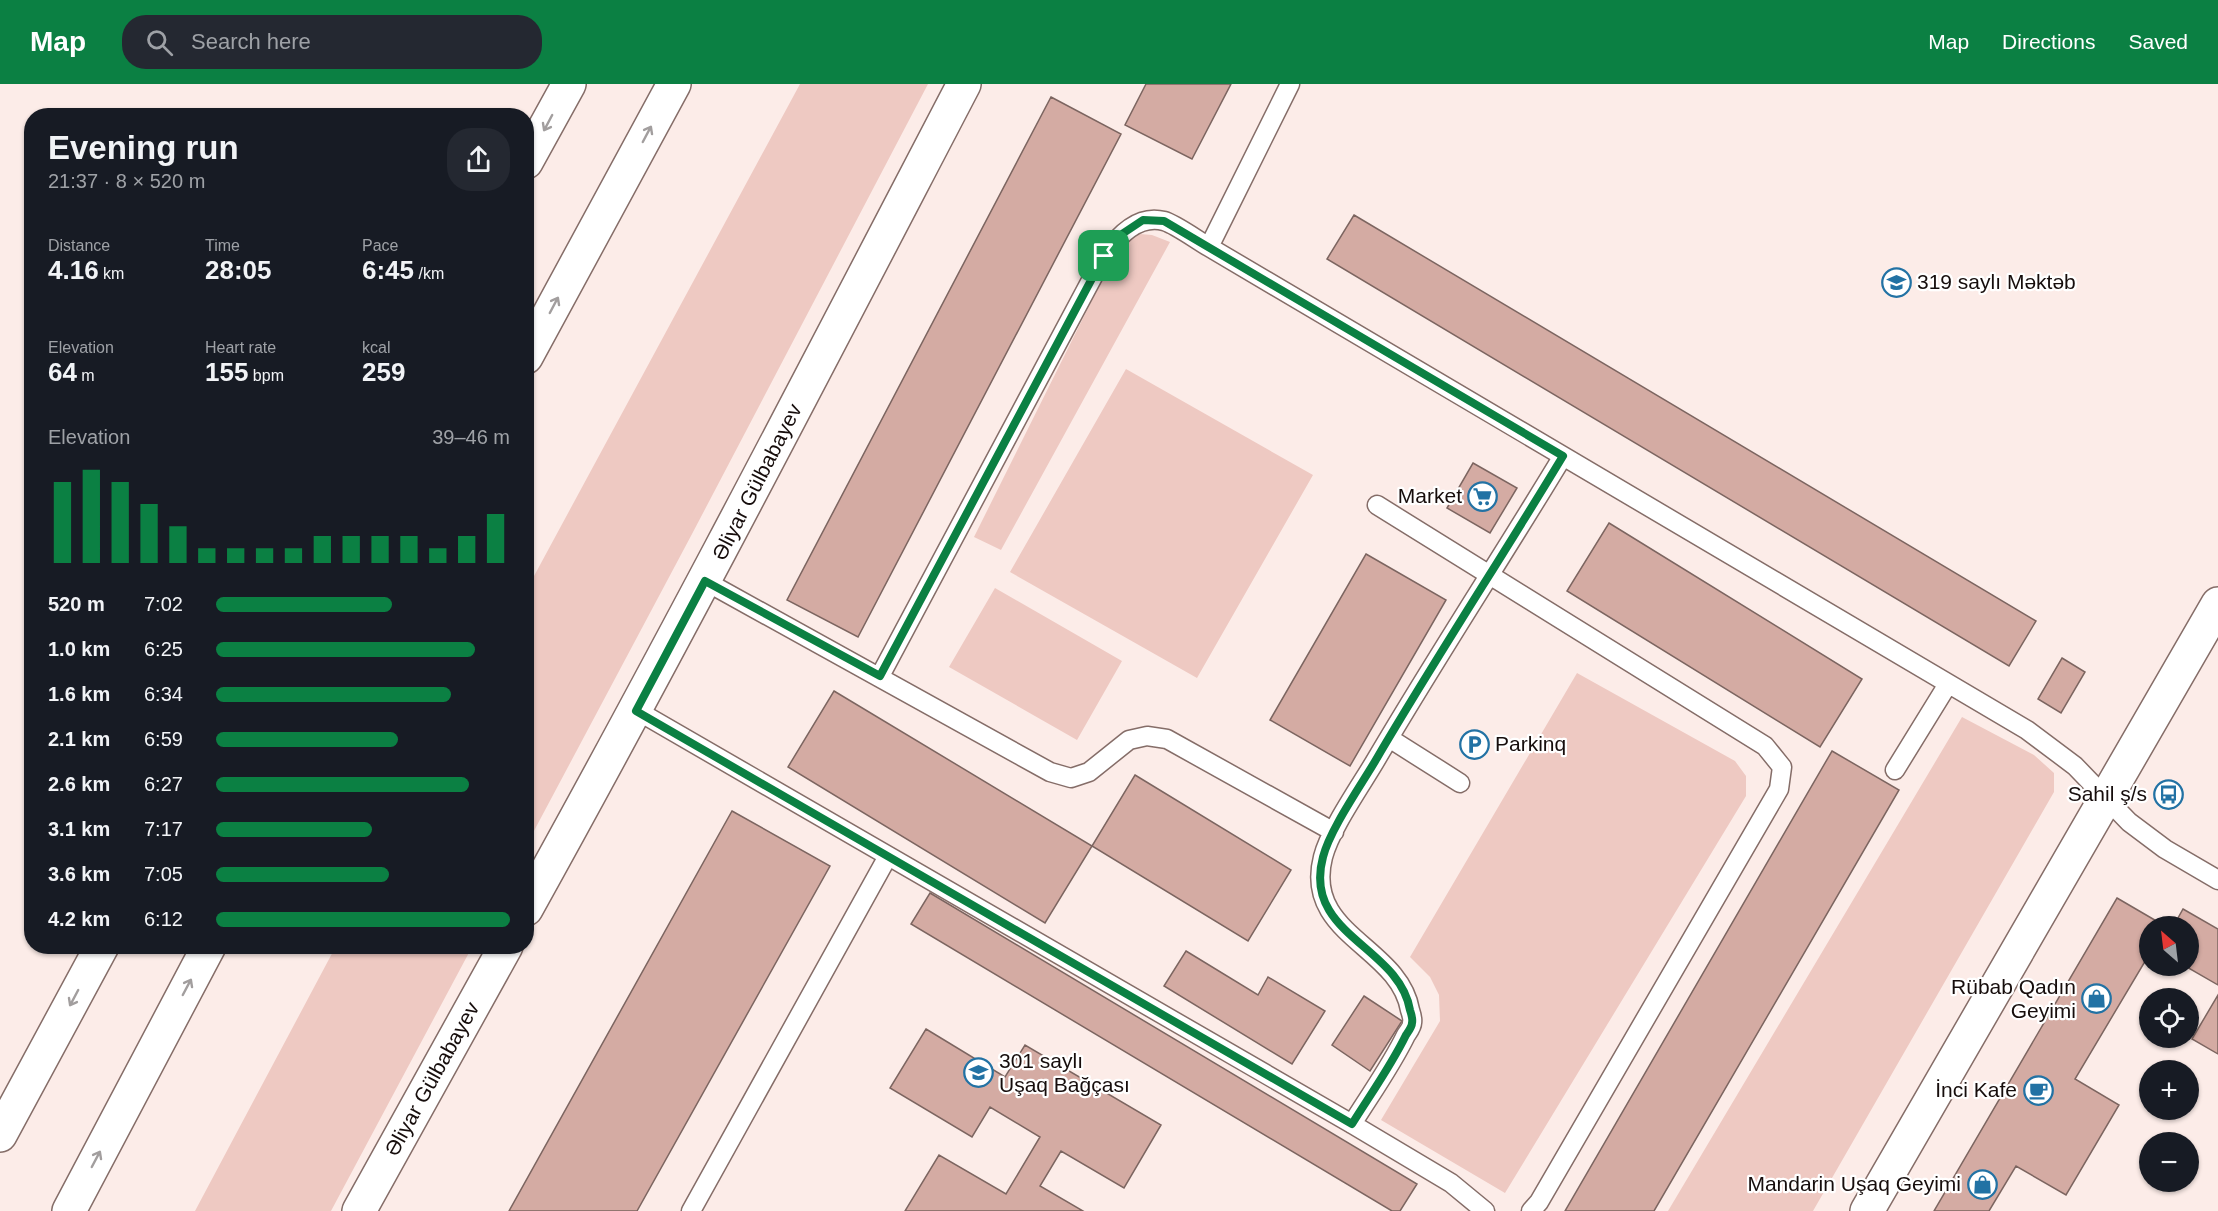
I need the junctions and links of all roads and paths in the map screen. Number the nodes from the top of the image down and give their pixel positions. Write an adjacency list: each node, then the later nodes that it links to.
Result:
1 (568, 84): 5 (main road, one-way to 5)
2 (674, 84): 7 (main road, one-way to 2)
3 (963, 84): 11 (main road, Əliyar Gülbabayev)
4 (1290, 84): 6 (lane)
5 (534, 147)
6 (1209, 246): 8 (lane); 13 (lane)
7 (534, 342)
8 (1563, 456): 10 (lane); 14 (lane)
9 (1377, 505): 10 (lane)
10 (1490, 576): 16 (lane); 33 (lane)
11 (705, 581): 13 (lane); 15 (main road, Əliyar Gülbabayev)
12 (2218, 604): 19 (main road)
13 (880, 676): 20 (lane)
14 (1948, 684): 17 (lane); 19 (lane)
15 (636, 711): 21 (lane); 23 (main road, Əliyar Gülbabayev)
16 (1389, 738): 18 (lane); 20 (lane)
17 (1895, 770)
18 (1460, 783)
19 (2105, 798): 22 (lane); 34 (main road)
20 (1334, 832): 27 (lane)
21 (888, 856): 27 (lane); 31 (lane)
22 (2218, 880)
23 (534, 895)
24 (98, 954): 28 (main road, one-way to 28)
25 (205, 954): 29 (main road, one-way to 25)
26 (502, 954): 30 (main road, Əliyar Gülbabayev)
27 (1352, 1124): 32 (lane)
28 (0, 1135)
29 (69, 1211)
30 (359, 1211)
31 (691, 1211)
32 (1485, 1211)
33 (1531, 1211)
34 (1867, 1211)

